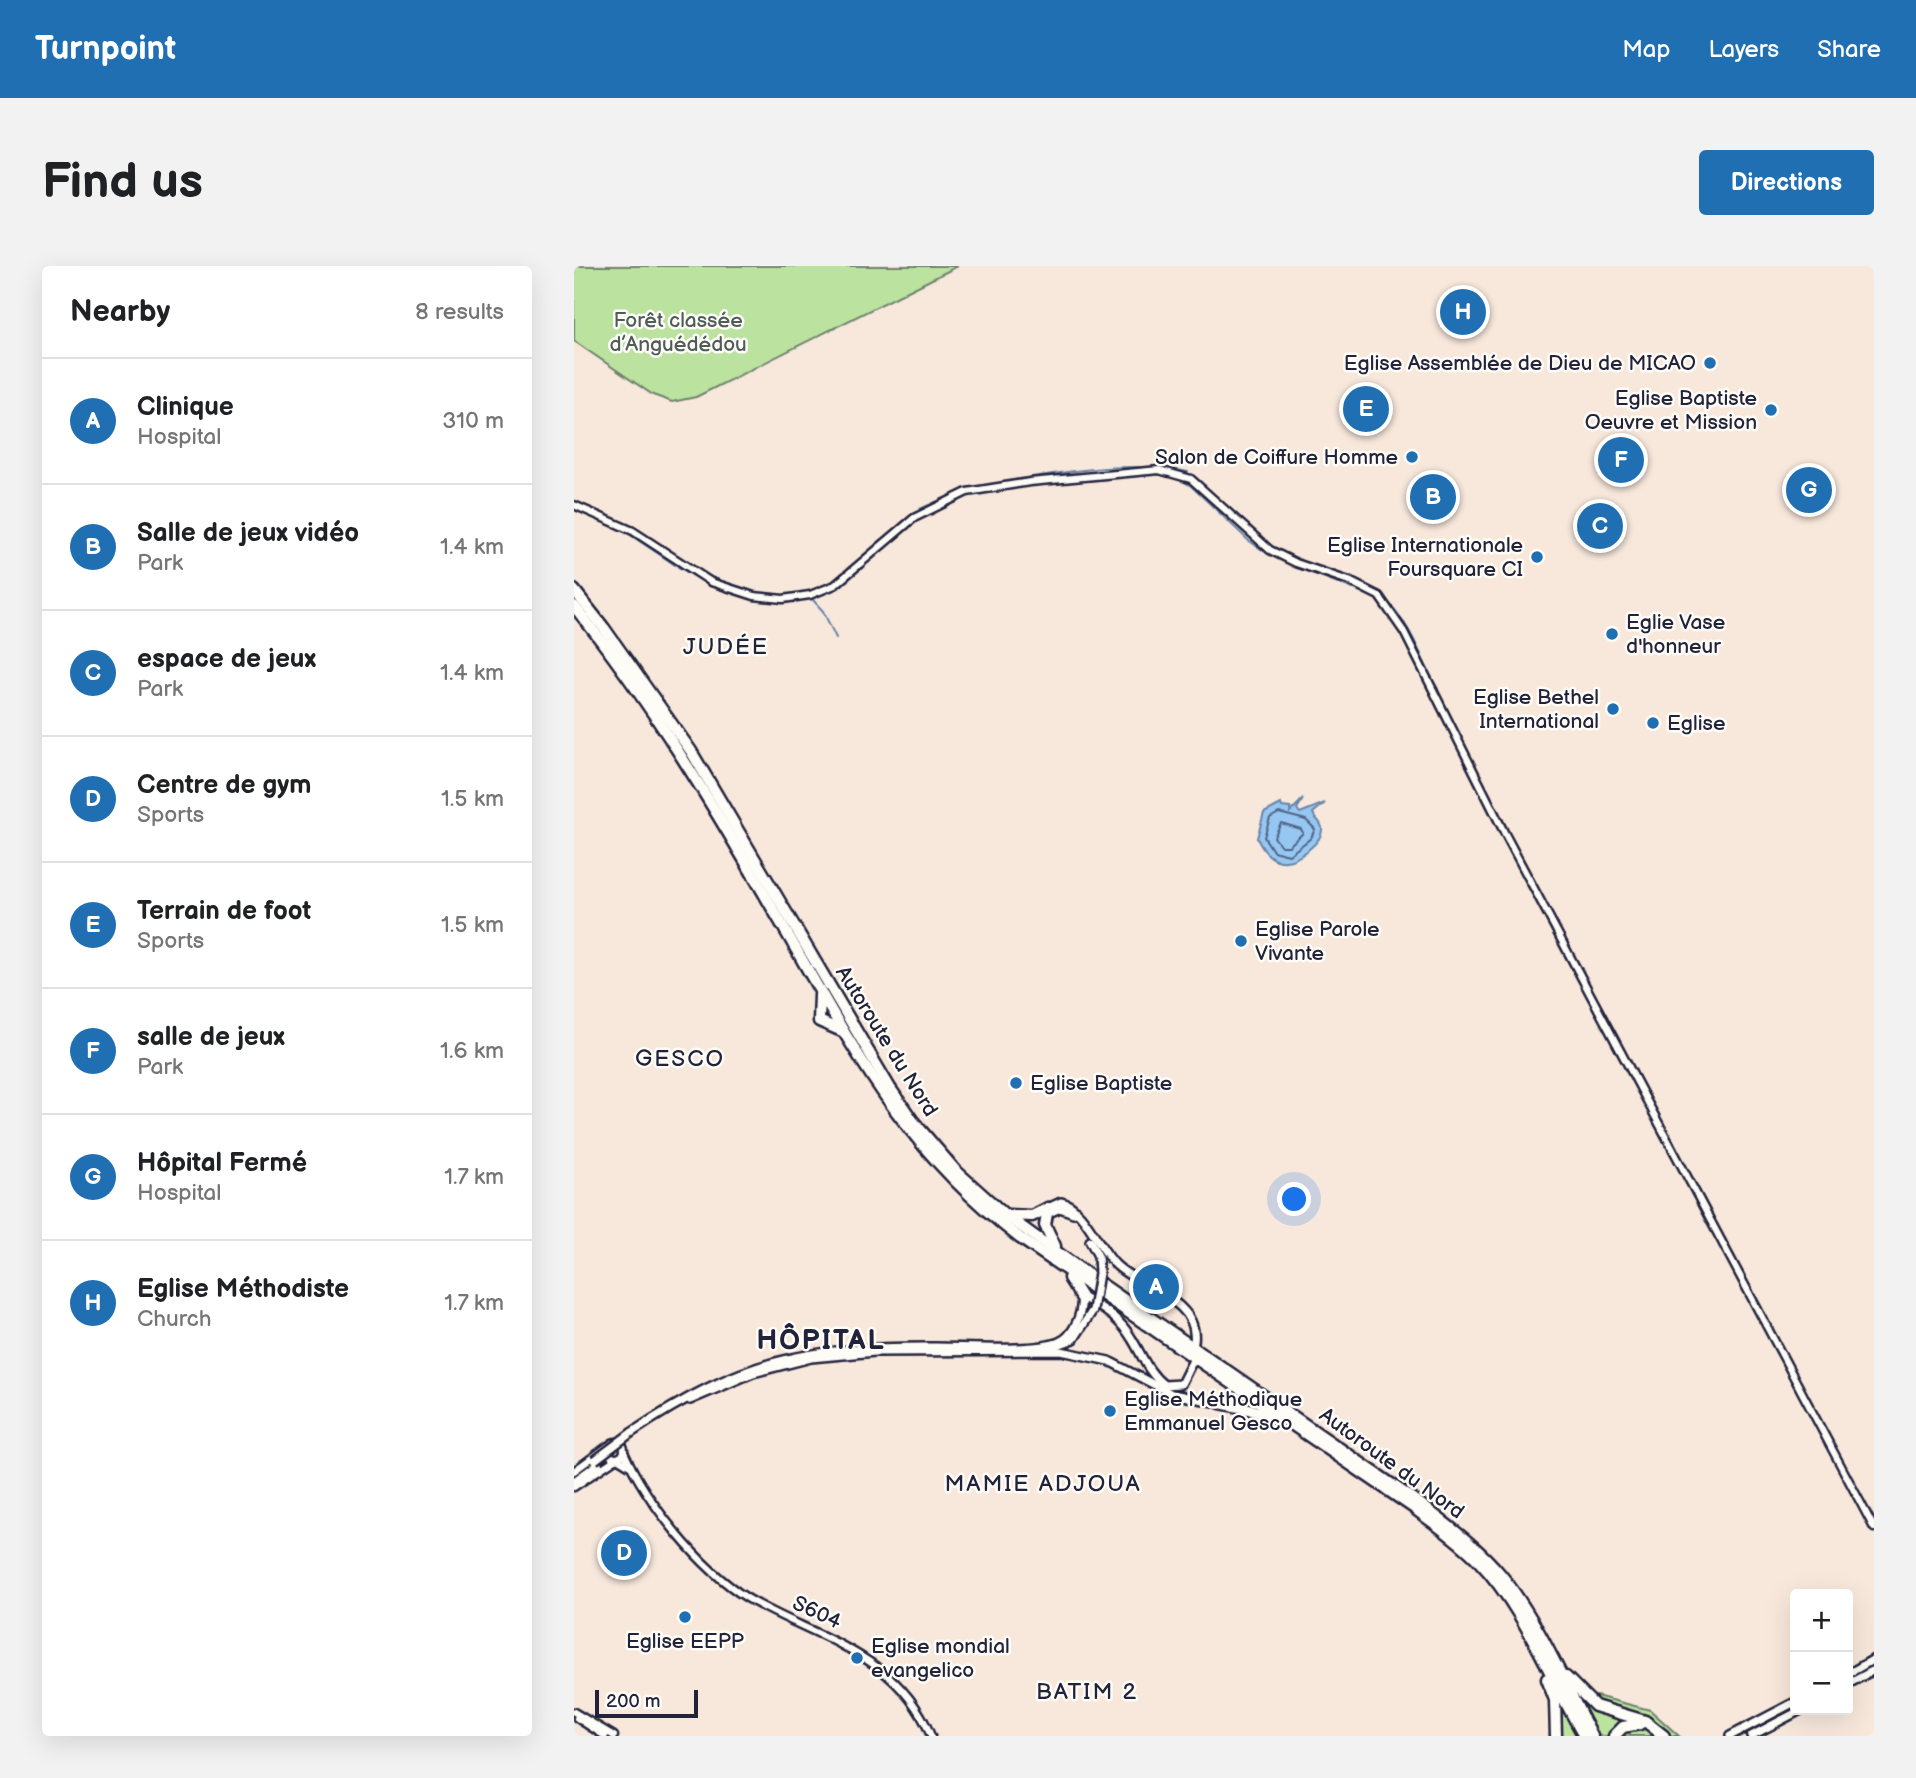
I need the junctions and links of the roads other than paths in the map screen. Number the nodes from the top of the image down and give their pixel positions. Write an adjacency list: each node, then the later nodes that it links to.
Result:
1 (574, 505): 28 (street)
2 (574, 590): 7 (highway, Autoroute du Nord)
3 (574, 606): 4 (highway, Autoroute du Nord)
4 (818, 988): 5 (highway, Autoroute du Nord); 5 (highway)
5 (845, 1034): 9 (highway, Autoroute du Nord)
6 (1048, 1208): 7 (highway); 8 (highway); 12 (main road)
7 (1004, 1213): 10 (highway, Autoroute du Nord)
8 (1044, 1219): 10 (highway); 13 (main road, bridge)
9 (1020, 1238): 11 (highway); 18 (highway, Autoroute du Nord)
10 (1073, 1263): 29 (highway, Autoroute du Nord)
11 (1081, 1297): 13 (main road); 15 (main road)
12 (1194, 1342)
13 (1023, 1346): 19 (main road)
14 (1192, 1363): 15 (main road)
15 (1147, 1367): 16 (main road)
16 (1136, 1375): 17 (main road); 19 (main road)
17 (1220, 1403): 18 (highway)
18 (1298, 1429): 29 (highway, Autoroute du Nord)
19 (632, 1435): 23 (main road, bridge)
20 (610, 1445): 21 (street); 22 (street); 25 (street)
21 (624, 1452): 22 (street); 24 (street)
22 (617, 1458): 24 (street); 27 (street)
23 (597, 1462): 25 (main road); 26 (main road)
24 (631, 1467): 39 (street, S604)
25 (574, 1473)
26 (574, 1481)
27 (574, 1487)
28 (1874, 1528)
29 (1538, 1645): 40 (highway); 41 (highway, Autoroute du Nord); 42 (highway, Autoroute du Nord); 44 (highway)
30 (1874, 1659): 32 (main road)
31 (1874, 1670): 33 (main road)
32 (1853, 1671)
33 (1853, 1682)
34 (1790, 1705): 45 (main road)
35 (574, 1714): 37 (street); 38 (street)
36 (1791, 1715): 46 (main road)
37 (605, 1736)
38 (614, 1736)
39 (931, 1736)
40 (1556, 1736)
41 (1584, 1736)
42 (1592, 1736)
43 (1614, 1736): 44 (highway)
44 (1662, 1736)
45 (1730, 1736)
46 (1751, 1736)

